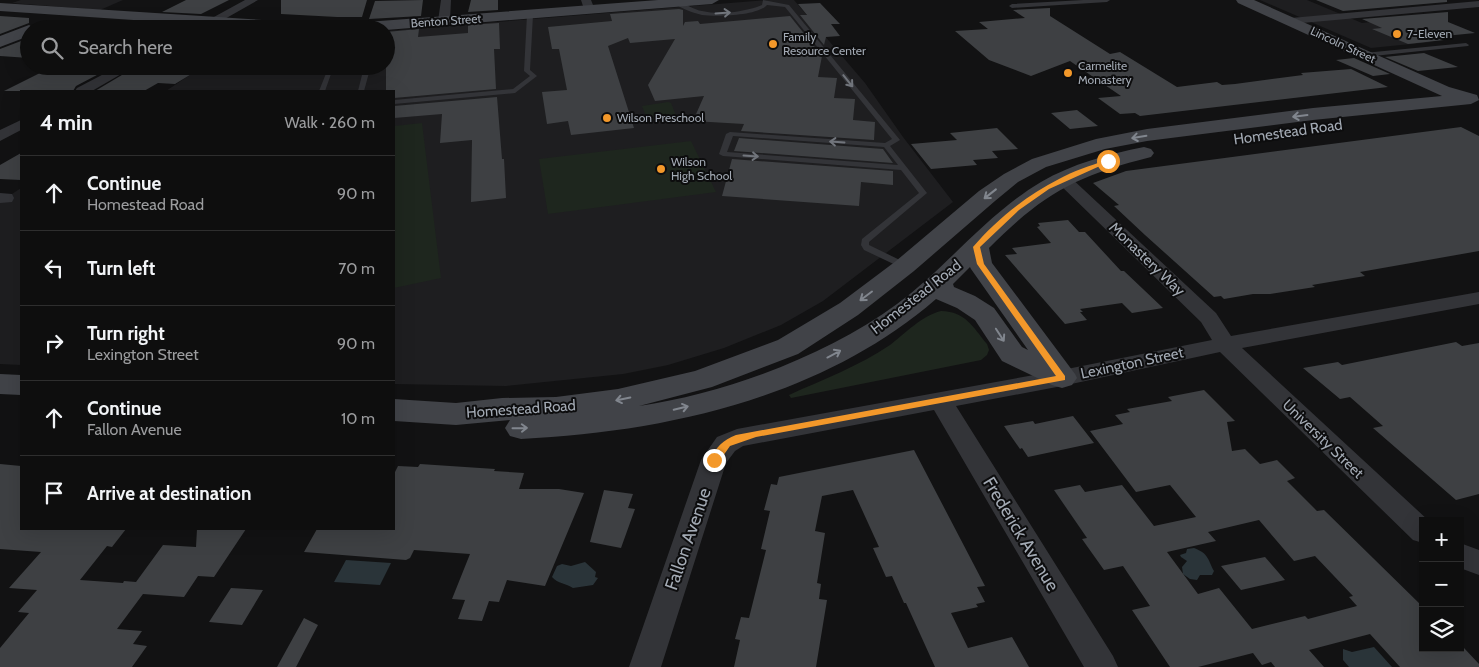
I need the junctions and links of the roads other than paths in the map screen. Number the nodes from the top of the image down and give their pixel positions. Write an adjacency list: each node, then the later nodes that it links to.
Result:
1 (101, 0): 15 (main road)
2 (253, 0): 19 (street)
3 (446, 0): 20 (street)
4 (712, 0): 9 (main road, Benton Street)
5 (1107, 0): 12 (lane)
6 (1243, 0): 21 (main road, Lincoln Street)
7 (1440, 0): 13 (street)
8 (766, 1): 9 (lane, one-way to 8); 37 (lane, one-way to 37)
9 (676, 3): 11 (main road, Benton Street)
10 (1479, 4): 13 (street)
11 (588, 5): 17 (main road, Benton Street)
12 (1012, 6)
13 (1457, 6): 16 (street); 21 (street)
14 (0, 7): 15 (main road, Benton Street)
15 (72, 12): 18 (main road); 19 (main road, Benton Street)
16 (1479, 14)
17 (530, 15): 20 (main road, Benton Street); 33 (lane)
18 (52, 20)
19 (213, 20)
20 (444, 21): 22 (main road, Benton Street)
21 (1291, 21): 26 (main road, Lincoln Street)
22 (395, 24)
23 (20, 33): 24 (main road)
24 (0, 42)
25 (1466, 44): 26 (lane)
26 (1364, 55): 34 (main road, Lincoln Street)
27 (112, 75): 30 (street)
28 (328, 75): 31 (lane)
29 (365, 75): 32 (lane)
30 (84, 90)
31 (322, 90)
32 (361, 90)
33 (395, 102)
34 (1468, 104): 39 (main road, Homestead Road); 41 (main road, Homestead Road, one-way to 41)
35 (20, 125): 36 (street)
36 (0, 136)
37 (886, 145): 38 (lane); 38 (lane, one-way to 38)
38 (904, 168): 41 (lane)
39 (1063, 179): 40 (main road, Homestead Road); 45 (street, Monastery Way)
40 (976, 247): 42 (main road, Homestead Road); 44 (main road)
41 (905, 266): 42 (main road); 51 (main road, Homestead Road, one-way to 51)
42 (939, 282): 44 (main road); 46 (main road, one-way to 46); 51 (main road, Homestead Road, one-way to 42)
43 (1479, 298): 45 (street, Lexington Street)
44 (1012, 309): 46 (main road)
45 (1224, 344): 46 (street, Lexington Street); 53 (street, University Street)
46 (1062, 378): 49 (street, Lexington Street)
47 (0, 384): 48 (main road)
48 (20, 385)
49 (940, 400): 52 (street, Lexington Street); 57 (street, Frederick Avenue)
50 (395, 410): 51 (main road, Homestead Road)
51 (456, 414)
52 (756, 434): 56 (street, Fallon Avenue)
53 (1419, 528)
54 (1464, 557): 55 (street)
55 (1479, 563)
56 (645, 667)
57 (1102, 667)

